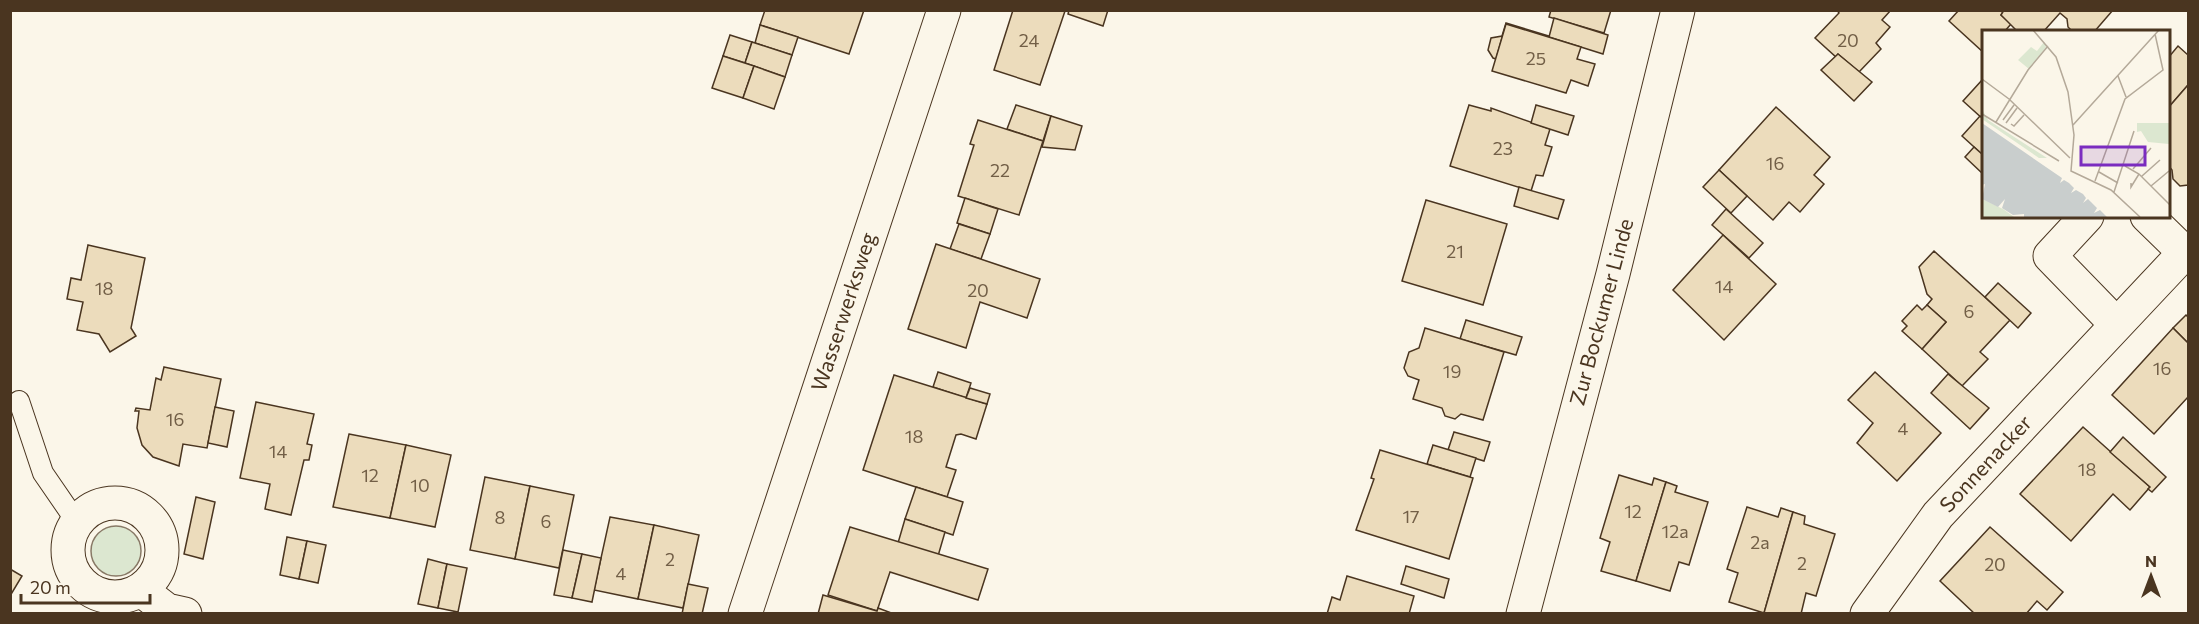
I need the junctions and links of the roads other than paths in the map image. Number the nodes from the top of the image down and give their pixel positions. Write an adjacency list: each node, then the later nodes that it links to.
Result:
1 (944, 10): 11 (street, Wasserwerksweg)
2 (1678, 10): 12 (street, Zur Bockumer Linde)
3 (2085, 218): 6 (street)
4 (2149, 218): 5 (street, Sonnenacker)
5 (2187, 251): 6 (street, Sonnenacker)
6 (2116, 324): 13 (street, Sonnenacker)
7 (19, 400): 8 (lane)
8 (76, 521): 9 (street); 9 (street)
9 (141, 590): 10 (street)
10 (185, 614)
11 (745, 614)
12 (1523, 614)
13 (1868, 614)

